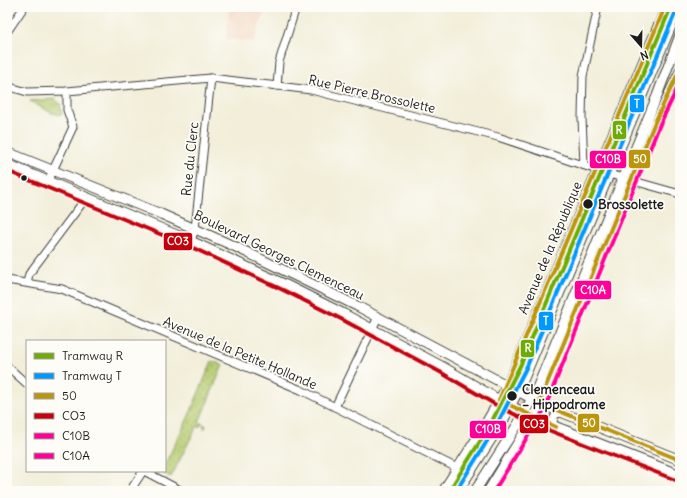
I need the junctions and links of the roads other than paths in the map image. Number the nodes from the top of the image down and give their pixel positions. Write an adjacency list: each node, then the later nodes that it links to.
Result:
1 (24, 7): 8 (street)
2 (296, 7): 13 (street)
3 (598, 7): 17 (street)
4 (666, 7): 18 (street, Avenue de la République)
5 (679, 7): 20 (main road)
6 (680, 15): 7 (main road)
7 (680, 30)
8 (7, 32)
9 (680, 35): 20 (main road)
10 (680, 69): 20 (street)
11 (211, 78): 13 (street, Rue Pierre Brossolette); 14 (street, Rue Pierre Brossolette); 25 (street, Rue du Clerc)
12 (7, 86): 14 (street, Rue Pierre Brossolette)
13 (277, 86): 17 (street, Rue Pierre Brossolette)
14 (67, 91): 19 (street)
15 (7, 152): 19 (main road, Boulevard Georges Clemenceau)
16 (7, 164): 21 (main road, Boulevard Georges Clemenceau)
17 (584, 164): 18 (street, Rue Pierre Brossolette)
18 (597, 169): 20 (street, Rue Pierre Brossolette); 33 (street, Avenue de la République)
19 (52, 171): 21 (street); 25 (main road, Boulevard Georges Clemenceau)
20 (620, 177): 23 (street, Rue Pierre Brossolette); 35 (main road); 37 (main road)
21 (48, 181): 24 (main road, Boulevard Georges Clemenceau)
22 (612, 186): 34 (main road)
23 (680, 194)
24 (86, 198): 26 (main road, Boulevard Georges Clemenceau); 28 (street)
25 (195, 229): 26 (street, Rue du Clerc); 29 (main road, Boulevard Georges Clemenceau)
26 (191, 241): 30 (main road, Boulevard Georges Clemenceau)
27 (7, 280): 28 (street, Avenue de la Petite Hollande)
28 (27, 283): 38 (street, Avenue de la Petite Hollande)
29 (378, 318): 30 (street); 33 (main road, Boulevard Georges Clemenceau)
30 (372, 329): 36 (main road, Boulevard Georges Clemenceau); 38 (street)
31 (7, 366): 32 (street)
32 (26, 383)
33 (506, 386): 35 (main road, Boulevard Georges Clemenceau); 36 (street, Avenue de la République)
34 (529, 388)
35 (518, 392): 37 (main road, Boulevard Georges Clemenceau); 39 (main road)
36 (498, 400): 39 (main road, Boulevard Georges Clemenceau); 43 (street, Avenue de la République)
37 (535, 401): 39 (main road); 40 (main road, Boulevard Georges Clemenceau)
38 (335, 407): 43 (street, Avenue de la Petite Hollande)
39 (519, 413): 41 (main road, Boulevard Georges Clemenceau); 50 (main road); 51 (main road); 52 (main road); 53 (main road); 54 (street)
40 (562, 413): 41 (street); 42 (main road, Boulevard Georges Clemenceau)
41 (555, 427): 46 (main road, Boulevard Georges Clemenceau)
42 (680, 460)
43 (457, 468): 49 (street, Avenue de la République)
44 (142, 472): 47 (street)
45 (145, 472): 48 (street)
46 (680, 475)
47 (130, 491)
48 (182, 491)
49 (442, 491)
50 (458, 491)
51 (463, 491)
52 (470, 491)
53 (475, 491)
54 (488, 491)

